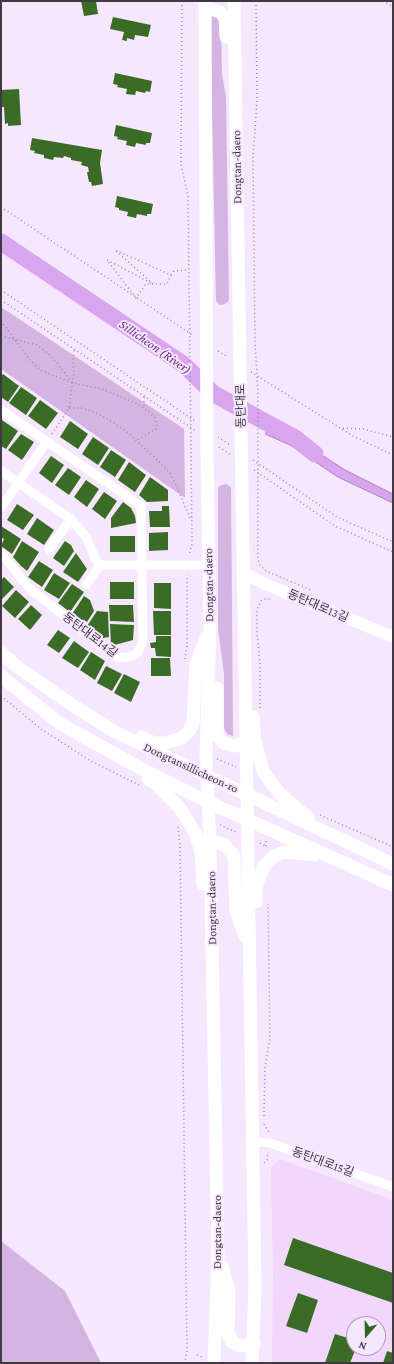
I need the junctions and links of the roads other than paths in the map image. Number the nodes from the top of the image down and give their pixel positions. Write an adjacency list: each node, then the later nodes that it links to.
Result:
1 (234, 1): 3 (main road, Dongtan-daero)
2 (205, 5): 3 (main road); 15 (main road, Dongtan-daero)
3 (235, 68): 4 (main road, Dongtan-daero)
4 (240, 333): 16 (main road, 동탄대로)
5 (1, 410): 6 (street, 동탄대로14길)
6 (46, 441): 8 (street); 14 (street, 동탄대로14길)
7 (1, 471): 8 (street)
8 (18, 482): 9 (street); 10 (street)
9 (1, 508)
10 (71, 519): 11 (street); 13 (street)
11 (49, 549)
12 (1, 553): 14 (street, 동탄대로14길)
13 (100, 565): 14 (street); 17 (street)
14 (142, 565): 15 (street)
15 (209, 565): 18 (main road, Dongtan-daero)
16 (243, 574): 19 (main road); 20 (street, 동탄대로13길)
17 (86, 585)
18 (210, 626): 23 (main road); 24 (main road); 26 (main road, Dongtan-daero)
19 (244, 635): 24 (main road); 30 (main road)
20 (393, 638)
21 (1, 653): 23 (main road, Dongtansillicheon-ro)
22 (1, 676): 25 (main road, Dongtansillicheon-ro)
23 (66, 702): 26 (main road, Dongtansillicheon-ro)
24 (246, 741): 27 (main road)
25 (100, 747): 28 (main road, Dongtansillicheon-ro); 35 (main road)
26 (206, 775): 27 (main road, Dongtansillicheon-ro); 28 (main road, Dongtan-daero)
27 (246, 793): 29 (main road); 30 (main road, Dongtansillicheon-ro)
28 (208, 802): 29 (main road, Dongtansillicheon-ro); 31 (main road, Dongtan-daero)
29 (247, 818): 32 (main road, Dongtansillicheon-ro); 36 (main road)
30 (326, 833): 33 (main road, Dongtansillicheon-ro)
31 (210, 844): 35 (main road, Dongtan-daero); 36 (main road)
32 (333, 859): 34 (main road, Dongtansillicheon-ro); 36 (main road)
33 (393, 864)
34 (393, 885)
35 (212, 937): 39 (main road, Dongtan-daero)
36 (249, 945): 37 (main road)
37 (252, 1142): 38 (street, 동탄대로15길); 40 (main road)
38 (393, 1188)
39 (218, 1252): 40 (main road); 41 (main road, Dongtan-daero)
40 (254, 1344): 42 (main road)
41 (214, 1363)
42 (252, 1363)

